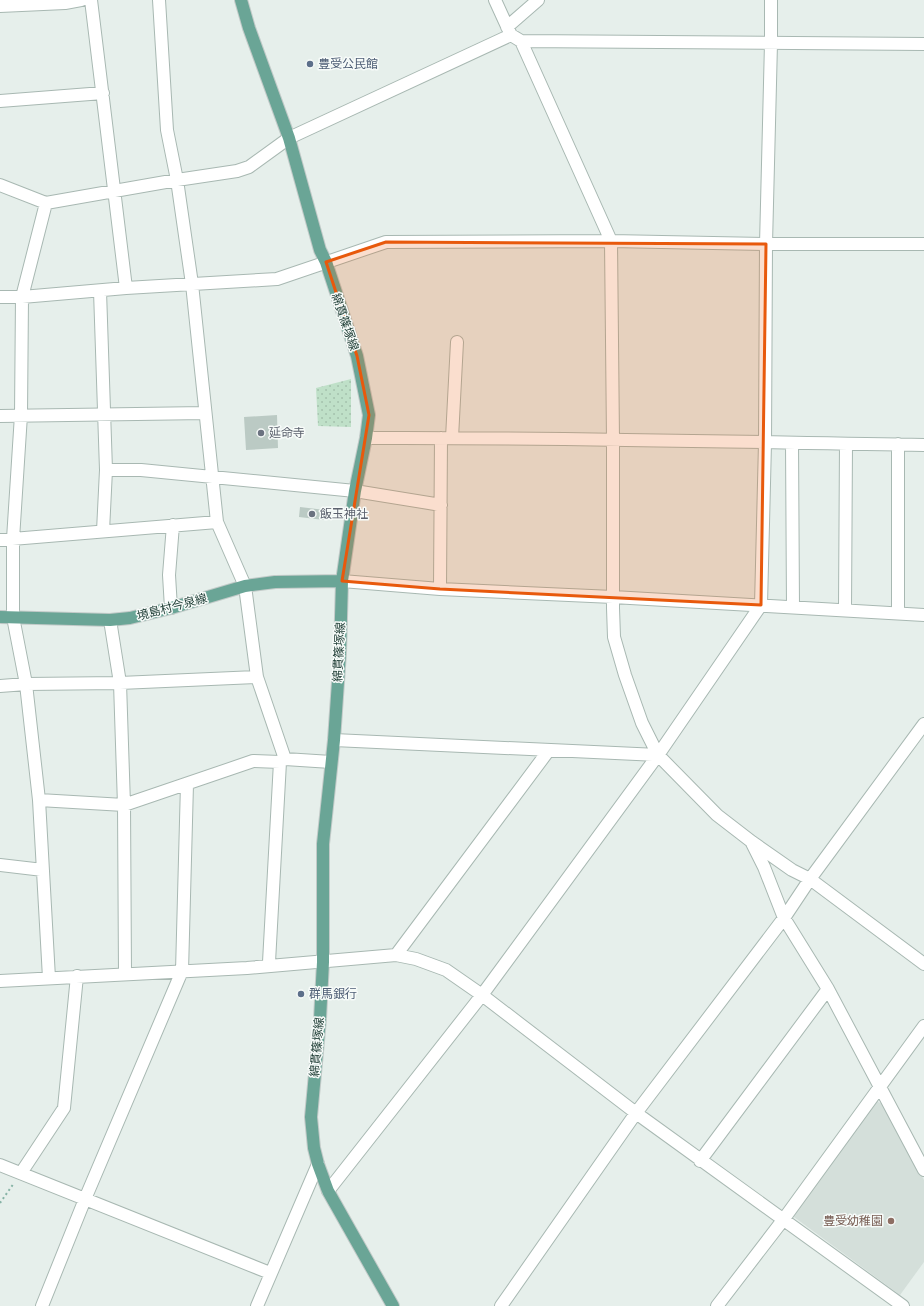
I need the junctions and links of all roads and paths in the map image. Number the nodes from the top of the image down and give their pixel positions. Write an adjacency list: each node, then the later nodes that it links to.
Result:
1 (81, 0): 8 (street)
2 (91, 0): 12 (street)
3 (160, 0): 15 (street)
4 (241, 0): 14 (main road, 綿貫篠塚線)
5 (495, 0): 9 (street)
6 (538, 0): 9 (street)
7 (771, 0): 10 (street)
8 (0, 6)
9 (513, 35): 10 (street); 14 (street); 19 (street)
10 (771, 43): 11 (street); 20 (street)
11 (924, 44)
12 (102, 93): 13 (street); 17 (street)
13 (0, 101)
14 (289, 138): 15 (street); 22 (main road, 綿貫篠塚線)
15 (177, 180): 17 (street); 23 (street)
16 (0, 185): 18 (street)
17 (114, 192): 18 (street); 24 (street)
18 (46, 203): 27 (street)
19 (611, 241): 20 (street); 22 (street); 35 (street)
20 (766, 244): 21 (street); 36 (street)
21 (924, 244)
22 (326, 262): 23 (street); 33 (main road, 綿貫篠塚線)
23 (192, 284): 24 (street); 29 (street)
24 (126, 288): 25 (street)
25 (100, 290): 27 (street); 30 (street)
26 (0, 297): 27 (street)
27 (22, 297): 31 (street)
28 (457, 342): 34 (street)
29 (206, 413): 30 (street); 42 (street)
30 (104, 414): 31 (street); 41 (street)
31 (21, 415): 32 (street); 48 (street)
32 (0, 416)
33 (366, 438): 34 (street); 43 (main road, 綿貫篠塚線)
34 (447, 438): 35 (street); 44 (street)
35 (613, 439): 36 (street); 53 (street)
36 (766, 443): 37 (street); 54 (street)
37 (792, 443): 38 (street); 55 (street)
38 (846, 444): 39 (street); 57 (street)
39 (898, 444): 40 (street); 58 (street)
40 (924, 445)
41 (106, 470): 42 (street); 47 (street)
42 (212, 477): 43 (street); 45 (street)
43 (355, 491): 44 (street); 50 (main road, 綿貫篠塚線)
44 (441, 505): 52 (street)
45 (217, 522): 46 (street); 51 (street)
46 (173, 525): 47 (street); 56 (street)
47 (103, 531): 48 (street)
48 (13, 539): 49 (street); 61 (street)
49 (0, 540)
50 (342, 580): 51 (main road, 境島村今泉線); 52 (street); 68 (main road, 綿貫篠塚線)
51 (245, 586): 56 (main road, 境島村今泉線); 63 (street)
52 (440, 589): 53 (street)
53 (613, 597): 54 (street); 70 (street)
54 (761, 605): 55 (street); 70 (street)
55 (793, 607): 57 (street)
56 (171, 608): 62 (main road, 境島村今泉線)
57 (845, 610): 58 (street)
58 (898, 613): 59 (street)
59 (924, 615)
60 (0, 617): 61 (main road, 境島村今泉線)
61 (13, 617): 62 (main road, 境島村今泉線); 65 (street)
62 (110, 620): 64 (street)
63 (257, 677): 64 (street); 71 (street)
64 (120, 682): 65 (street); 75 (street)
65 (26, 684): 66 (street); 74 (street)
66 (0, 686)
67 (924, 724): 79 (street)
68 (334, 740): 69 (street); 72 (main road, 綿貫篠塚線)
69 (549, 750): 70 (street); 81 (street)
70 (658, 755): 76 (street); 91 (street)
71 (283, 761): 72 (street); 73 (street); 82 (street)
72 (331, 762): 83 (main road, 綿貫篠塚線)
73 (187, 784): 75 (street); 85 (street)
74 (39, 800): 75 (street); 78 (street)
75 (124, 806): 86 (street)
76 (752, 842): 79 (street); 80 (street)
77 (0, 865): 78 (street)
78 (43, 870): 88 (street)
79 (810, 879): 80 (street); 84 (street)
80 (784, 918): 90 (street); 94 (street)
81 (396, 955): 83 (street); 91 (street)
82 (269, 962)
83 (323, 962): 85 (street); 96 (main road, 綿貫篠塚線)
84 (924, 964)
85 (182, 971): 86 (street); 101 (street)
86 (125, 974): 87 (street)
87 (77, 976): 88 (street); 99 (street)
88 (49, 978): 89 (street)
89 (0, 981)
90 (828, 989): 93 (street); 95 (street)
91 (482, 995): 94 (street); 100 (street)
92 (924, 1026): 93 (street)
93 (880, 1087): 98 (street); 103 (street)
94 (636, 1114): 95 (street); 109 (street)
95 (700, 1161): 103 (street)
96 (318, 1164): 100 (main road, 綿貫篠塚線); 104 (street)
97 (0, 1165): 99 (street)
98 (924, 1170)
99 (21, 1173): 101 (street); 102 (path)
100 (328, 1191): 108 (main road, 綿貫篠塚線)
101 (85, 1199): 104 (street); 106 (street)
102 (0, 1203)
103 (783, 1220): 105 (street); 110 (street)
104 (270, 1273): 107 (street)
105 (721, 1305)
106 (42, 1306)
107 (257, 1306)
108 (393, 1306)
109 (501, 1306)
110 (903, 1306)

